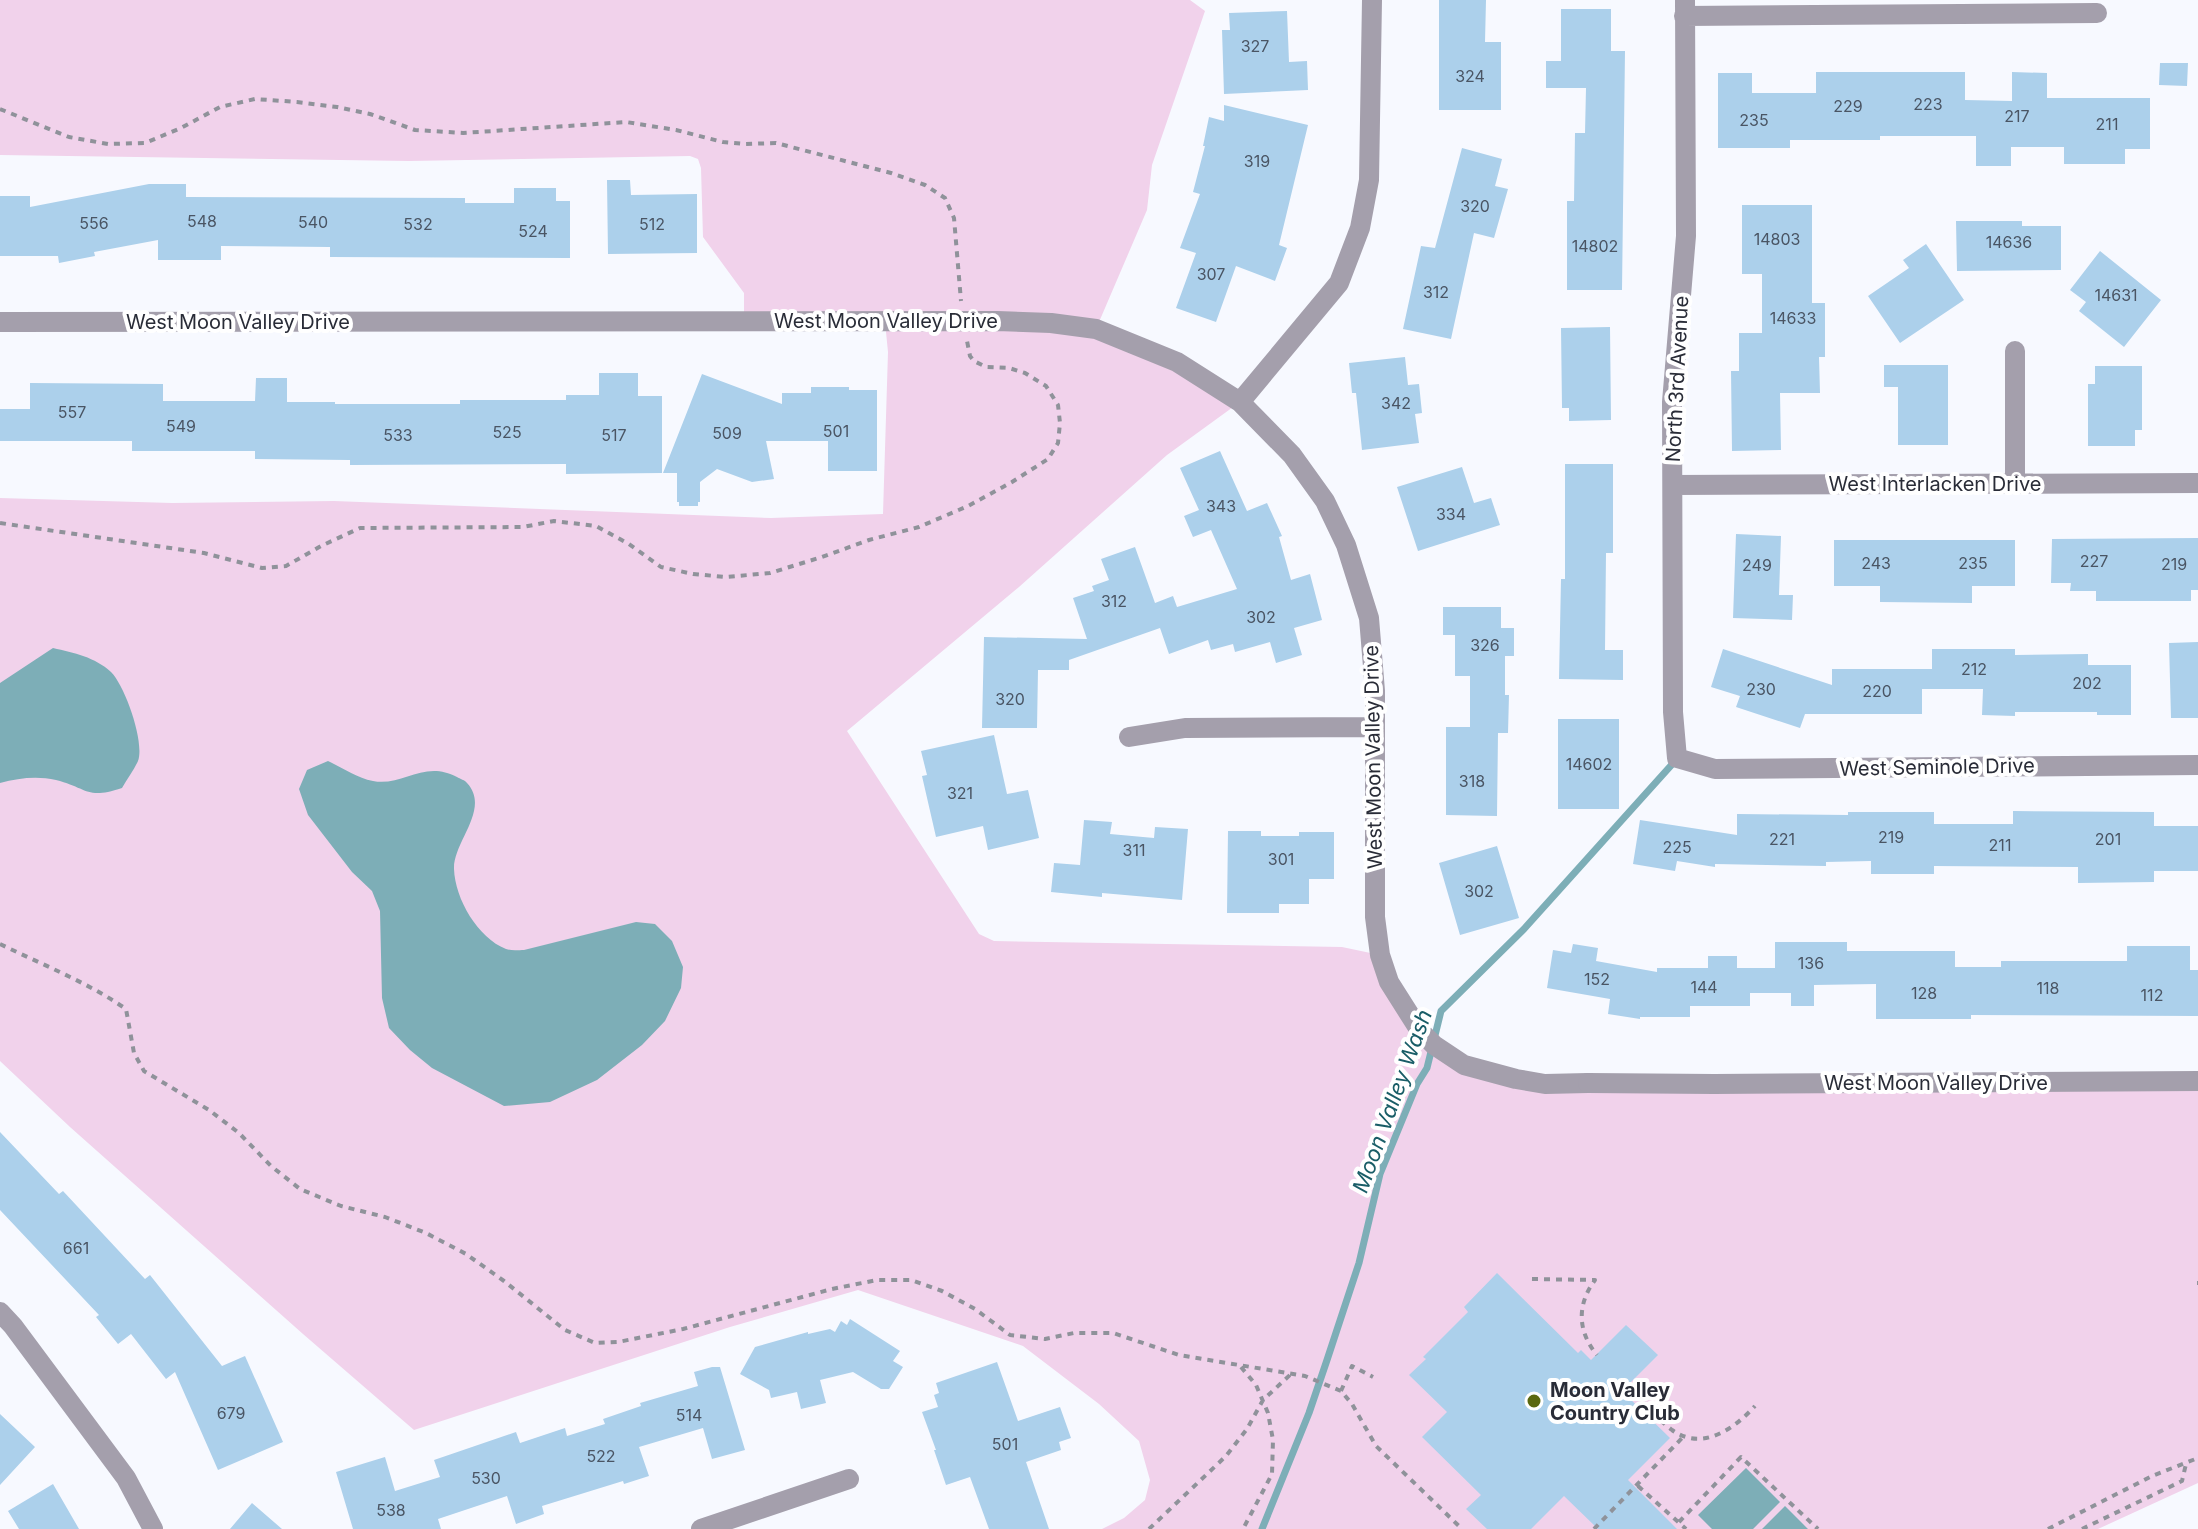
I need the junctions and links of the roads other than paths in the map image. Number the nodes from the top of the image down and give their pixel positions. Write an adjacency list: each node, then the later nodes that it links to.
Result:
1 (1372, 0): 6 (street)
2 (1684, 8): 3 (street); 9 (street, North 3rd Avenue)
3 (2097, 13)
4 (0, 322): 6 (street, West Moon Valley Drive)
5 (2015, 351): 8 (street)
6 (1240, 402): 10 (street, West Moon Valley Drive)
7 (2198, 483): 8 (street, West Interlacken Drive)
8 (2015, 484): 9 (street, West Interlacken Drive)
9 (1673, 485): 12 (street, North 3rd Avenue)
10 (1375, 727): 11 (street); 14 (street, West Moon Valley Drive)
11 (1129, 737)
12 (1677, 758): 13 (street, West Seminole Drive)
13 (2198, 765)
14 (2198, 1081)
15 (0, 1312): 17 (street)
16 (849, 1479): 18 (street)
17 (153, 1529)
18 (701, 1529)

